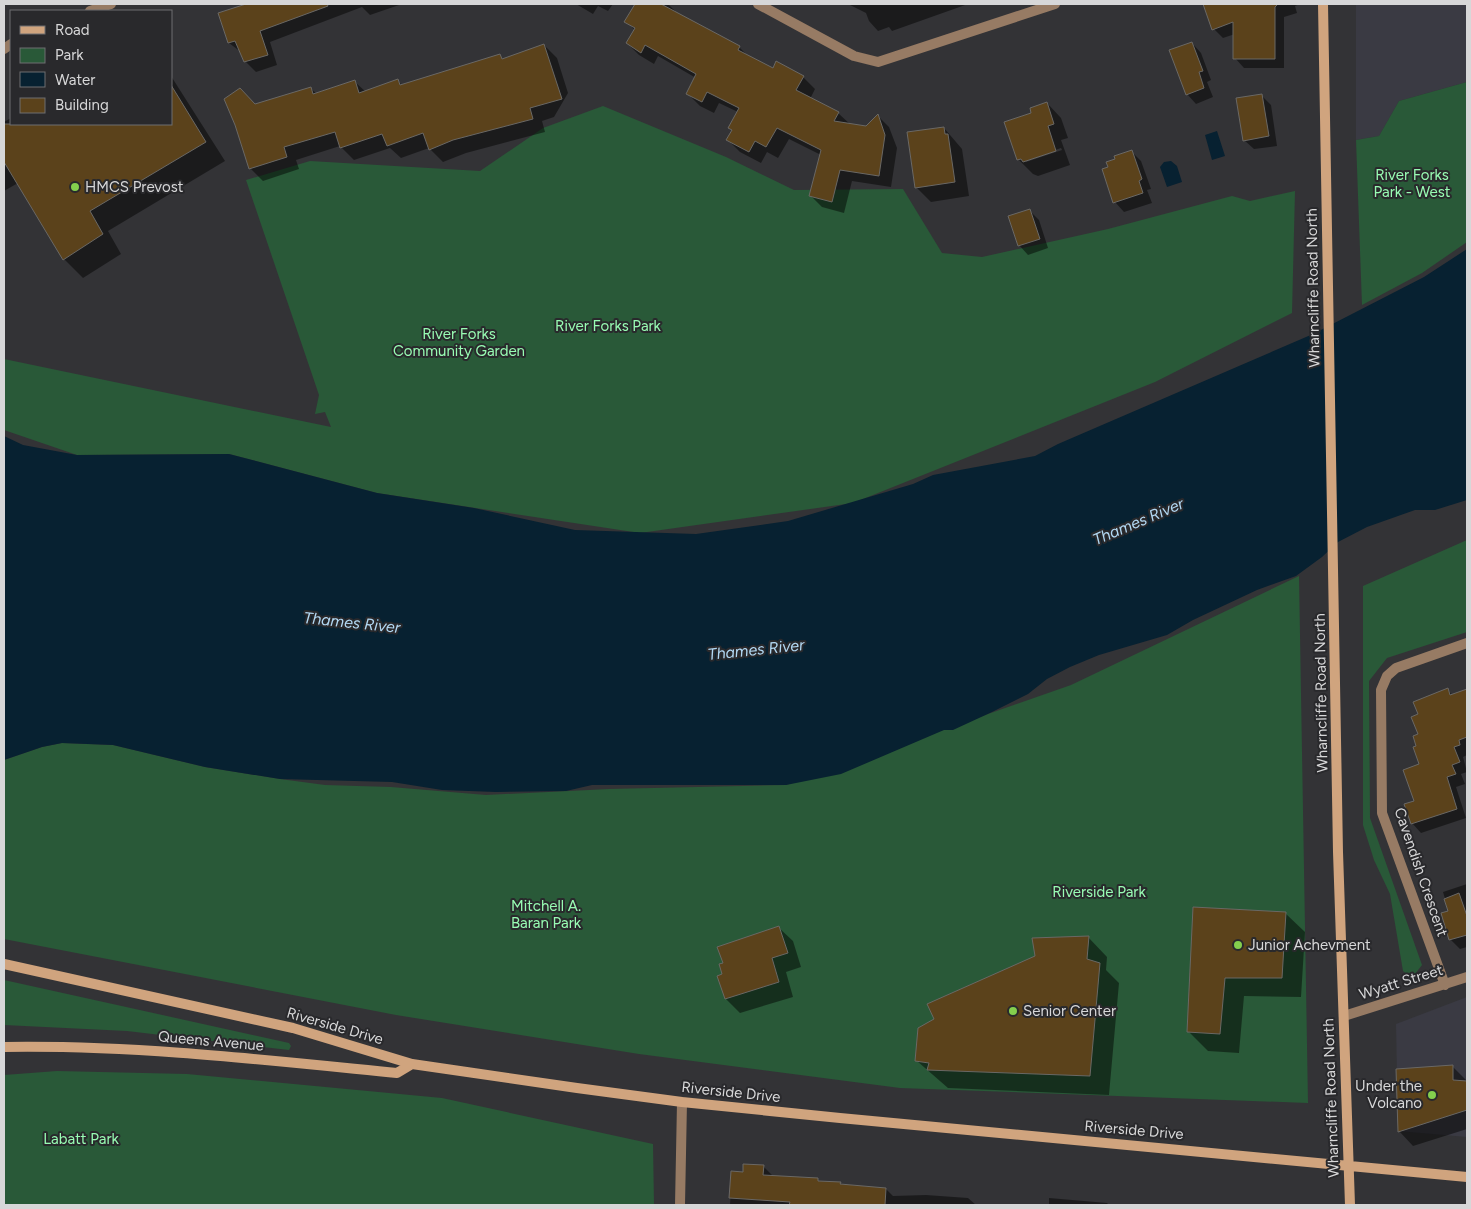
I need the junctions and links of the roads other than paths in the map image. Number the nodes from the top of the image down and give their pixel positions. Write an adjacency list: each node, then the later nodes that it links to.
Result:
1 (111, 4): 5 (street)
2 (758, 4): 3 (street)
3 (1055, 4)
4 (1324, 4): 10 (main road, Wharncliffe Road North)
5 (93, 10)
6 (1467, 643): 9 (street, Cavendish Crescent)
7 (4, 964): 12 (main road, Riverside Drive)
8 (1467, 977): 9 (street, Wyatt Street)
9 (1445, 985): 10 (street, Wyatt Street)
10 (1344, 1016): 14 (main road, Wharncliffe Road North)
11 (4, 1047): 12 (main road, Queens Avenue)
12 (412, 1064): 13 (main road, Riverside Drive)
13 (682, 1102): 14 (main road, Riverside Drive); 16 (street)
14 (1349, 1165): 15 (main road, Riverside Drive); 17 (main road, Wharncliffe Road North)
15 (1467, 1176)
16 (680, 1205)
17 (1350, 1205)

